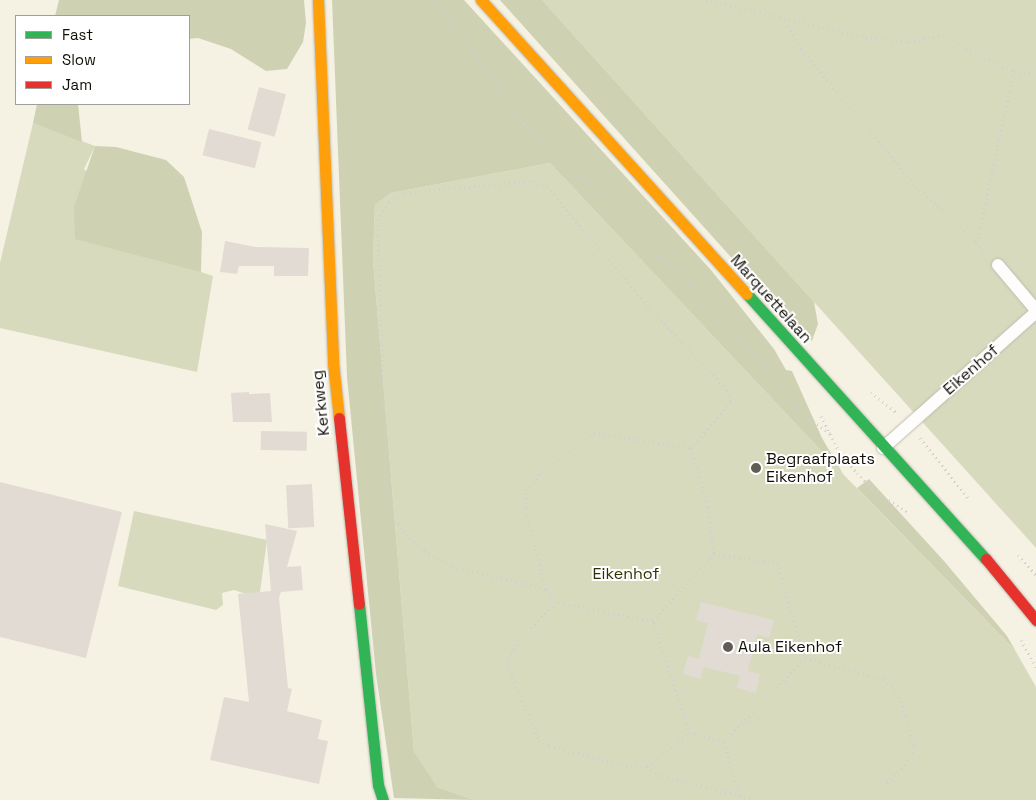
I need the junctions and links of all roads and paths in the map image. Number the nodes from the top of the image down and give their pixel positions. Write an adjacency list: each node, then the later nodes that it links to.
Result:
1 (318, 0): 24 (street, Kerkweg)
2 (433, 0): 11 (path)
3 (481, 0): 13 (street, Marquettelaan)
4 (706, 0): 5 (path)
5 (786, 21): 6 (path); 8 (path)
6 (1014, 71): 7 (path); 8 (path)
7 (1036, 75)
8 (977, 243): 9 (path)
9 (998, 265): 10 (lane, Eikenhof)
10 (1036, 311): 13 (lane, Eikenhof)
11 (831, 434)
12 (690, 448): 14 (path); 15 (path); 15 (path)
13 (884, 448): 17 (street, Marquettelaan)
14 (714, 554): 18 (path); 19 (path)
15 (546, 589): 16 (path)
16 (556, 602): 18 (path); 22 (path)
17 (1036, 620)
18 (653, 621): 20 (path)
19 (804, 658): 21 (path); 26 (path)
20 (690, 733): 21 (path); 22 (path)
21 (724, 742): 23 (path)
22 (647, 766): 23 (path)
23 (740, 796): 25 (path)
24 (383, 800)
25 (756, 800)
26 (870, 800)

